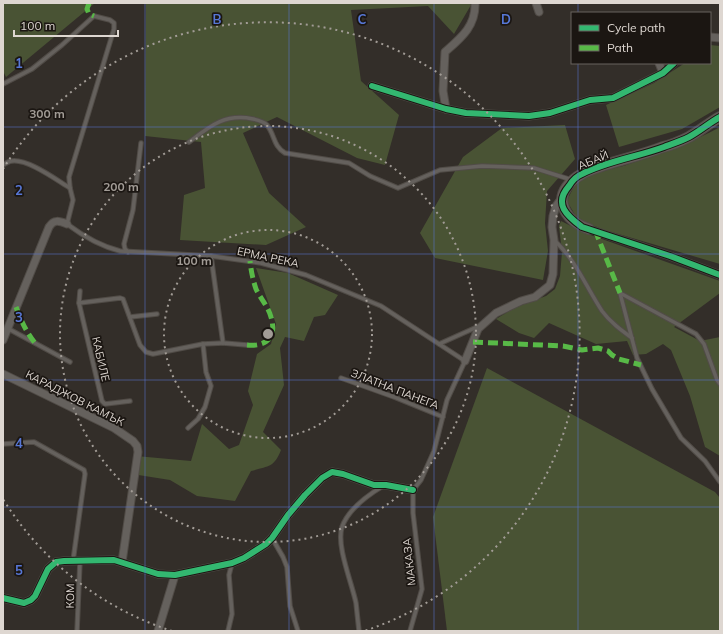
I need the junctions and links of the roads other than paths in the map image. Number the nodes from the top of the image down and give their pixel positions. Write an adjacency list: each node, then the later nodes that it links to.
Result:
1 (475, 3): 9 (street)
2 (536, 3): 3 (street)
3 (539, 12)
4 (659, 64): 6 (street)
5 (673, 64): 6 (street)
6 (663, 73): 9 (street)
7 (3, 84): 15 (lane)
8 (372, 86): 9 (street)
9 (446, 109)
10 (720, 117): 14 (street, АБАЙ)
11 (189, 142): 14 (lane)
12 (141, 143): 20 (lane)
13 (3, 165): 15 (lane)
14 (573, 180): 16 (street, АБАЙ)
15 (70, 188): 17 (lane)
16 (562, 198): 18 (street); 19 (street)
17 (67, 224): 20 (lane, ЕРМА РЕКА); 28 (street)
18 (589, 229): 22 (street)
19 (554, 240): 27 (street); 29 (lane)
20 (128, 252): 21 (lane, ЕРМА РЕКА)
21 (211, 256): 31 (lane); 33 (lane, ЕРМА РЕКА)
22 (720, 275)
23 (80, 291): 24 (lane, КАБИЛЕ)
24 (79, 303): 26 (lane); 40 (lane, КАБИЛЕ)
25 (157, 314): 26 (lane)
26 (130, 317): 32 (lane)
27 (484, 324): 33 (lane); 35 (street)
28 (7, 328): 30 (street); 36 (lane)
29 (632, 338): 39 (lane); 44 (lane)
30 (3, 340)
31 (223, 343): 32 (lane); 34 (lane)
32 (203, 344): 42 (lane)
33 (439, 344): 35 (lane, ЕРМА РЕКА)
34 (247, 345)
35 (465, 361): 41 (lane)
36 (70, 362)
37 (3, 374): 49 (street, КАРАДЖОВ КАМЪК)
38 (341, 378): 41 (lane, ЗЛАТНА ПАНЕГА)
39 (720, 384)
40 (130, 401)
41 (443, 417): 46 (lane)
42 (188, 428)
43 (3, 444): 48 (lane, КОМ)
44 (720, 482)
45 (386, 485): 46 (street); 47 (street); 57 (lane)
46 (413, 490): 58 (lane, МАКАЗА)
47 (272, 538): 50 (street); 56 (lane)
48 (76, 561): 49 (street); 52 (street); 54 (lane, КОМ)
49 (122, 562): 51 (street)
50 (232, 563): 51 (street); 53 (lane)
51 (175, 575): 55 (street)
52 (3, 598)
53 (229, 630)
54 (77, 631)
55 (158, 631)
56 (298, 631)
57 (359, 631)
58 (410, 631)

